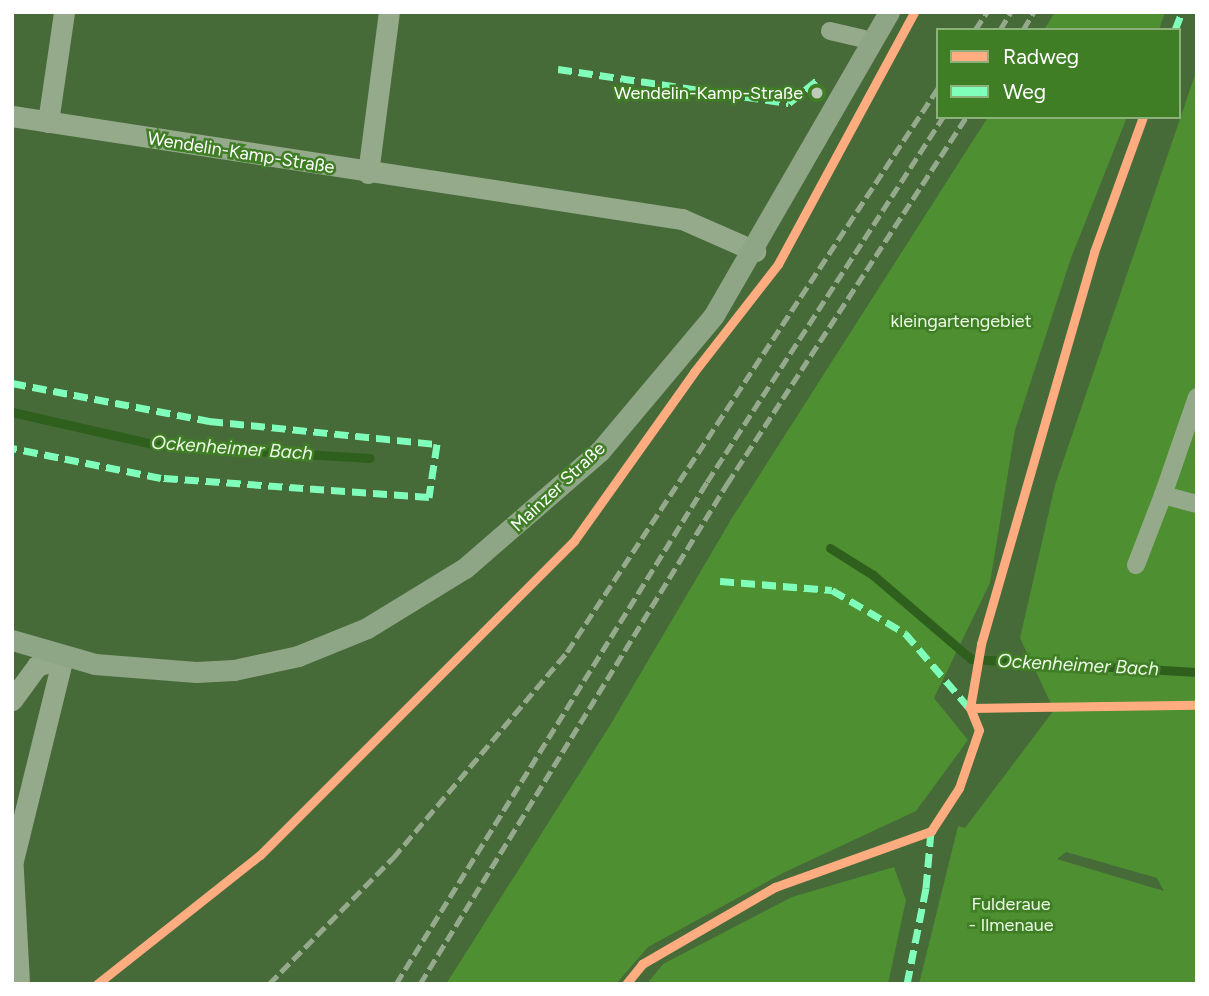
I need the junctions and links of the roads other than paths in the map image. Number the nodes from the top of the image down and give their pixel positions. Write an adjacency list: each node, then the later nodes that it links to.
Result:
1 (64, 12): 7 (street)
2 (388, 12): 8 (street)
3 (889, 12): 5 (main road, Mainzer Straße)
4 (830, 31): 5 (lane)
5 (873, 41): 9 (main road, Mainzer Straße)
6 (12, 116): 7 (street, Wendelin-Kamp-Straße)
7 (48, 122): 8 (street, Wendelin-Kamp-Straße)
8 (368, 173): 9 (street, Wendelin-Kamp-Straße)
9 (755, 251): 16 (main road, Mainzer Straße)
10 (1197, 397): 11 (lane)
11 (1193, 418): 12 (lane)
12 (1163, 495): 13 (lane); 14 (lane)
13 (1197, 504)
14 (1136, 565)
15 (12, 640): 16 (main road, Mainzer Straße)
16 (63, 657): 17 (street); 19 (street)
17 (12, 700)
18 (12, 853): 19 (street)
19 (13, 860): 20 (street)
20 (19, 984)

